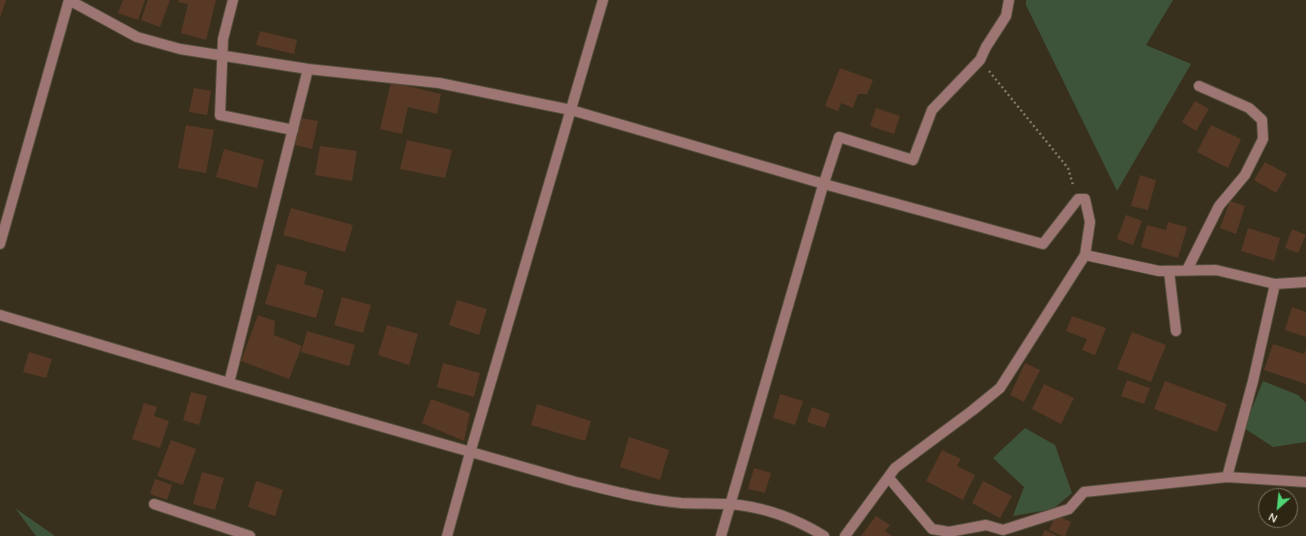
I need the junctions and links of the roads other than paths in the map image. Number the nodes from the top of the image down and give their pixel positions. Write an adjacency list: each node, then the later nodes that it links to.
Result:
1 (69, 0): 5 (street); 11 (street)
2 (233, 0): 5 (street)
3 (603, 0): 8 (street)
4 (1009, 0): 10 (street)
5 (222, 56): 6 (street); 9 (street)
6 (308, 69): 8 (street); 9 (street)
7 (1199, 86): 13 (street)
8 (572, 110): 10 (street); 20 (street)
9 (293, 130): 19 (street)
10 (824, 184): 12 (street); 25 (street)
11 (0, 244)
12 (1085, 255): 14 (street); 22 (street)
13 (1187, 270): 14 (street); 16 (street)
14 (1169, 271): 18 (street)
15 (1306, 282): 16 (street)
16 (1275, 284): 21 (street)
17 (0, 315): 19 (street)
18 (1176, 331)
19 (229, 383): 20 (street)
20 (470, 452): 25 (street); 28 (street)
21 (1227, 477): 23 (street); 26 (street)
22 (889, 478): 26 (street); 31 (street)
23 (1306, 482)
24 (154, 504): 27 (street)
25 (730, 504): 29 (street); 30 (street)
26 (929, 532)
27 (250, 536)
28 (447, 536)
29 (721, 536)
30 (824, 536)
31 (845, 536)

